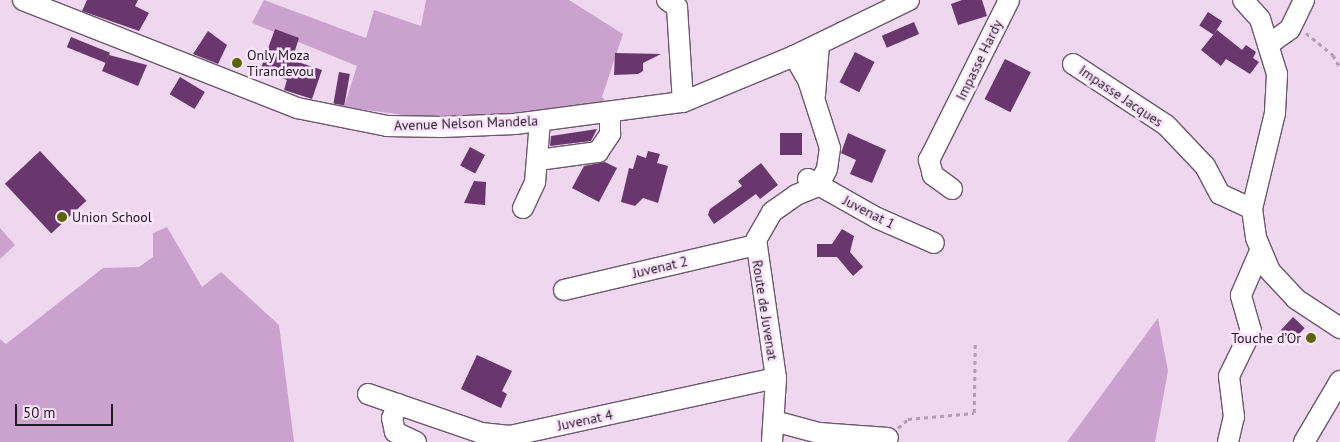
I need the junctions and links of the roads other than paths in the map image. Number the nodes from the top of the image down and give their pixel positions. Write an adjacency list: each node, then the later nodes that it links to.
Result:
1 (23, 0): 14 (street, Avenue Nelson Mandela)
2 (667, 0): 12 (street)
3 (909, 0): 7 (street, Avenue Nelson Mandela)
4 (1009, 0): 17 (street, Impasse Hardy)
5 (1242, 0): 8 (street)
6 (1304, 0): 8 (street)
7 (819, 44): 9 (street, Avenue Nelson Mandela); 11 (street, Route de Juvenat)
8 (1268, 45): 19 (street)
9 (794, 56): 11 (street, Route de Juvenat); 12 (street, Avenue Nelson Mandela)
10 (1073, 64): 19 (street, Impasse Jacques)
11 (815, 99): 16 (street, Route de Juvenat)
12 (683, 102): 13 (street, Avenue Nelson Mandela)
13 (610, 112): 14 (street, Avenue Nelson Mandela); 15 (street)
14 (540, 121): 15 (street)
15 (538, 160): 18 (street)
16 (812, 182): 20 (street, Juvenat 1); 21 (street, Route de Juvenat)
17 (952, 189)
18 (523, 208)
19 (1252, 209): 22 (street)
20 (934, 243)
21 (756, 245): 23 (street, Juvenat 2); 25 (street, Route de Juvenat)
22 (1260, 251): 24 (street); 33 (street)
23 (564, 290)
24 (1340, 328)
25 (776, 378): 28 (street, Juvenat 4); 29 (street, Route de Juvenat)
26 (1340, 381): 34 (street)
27 (368, 394): 28 (street, Juvenat 4)
28 (398, 404): 31 (street)
29 (774, 421): 30 (street); 32 (street, Route de Juvenat)
30 (888, 438)
31 (416, 442)
32 (772, 442)
33 (1228, 442)
34 (1304, 442)

